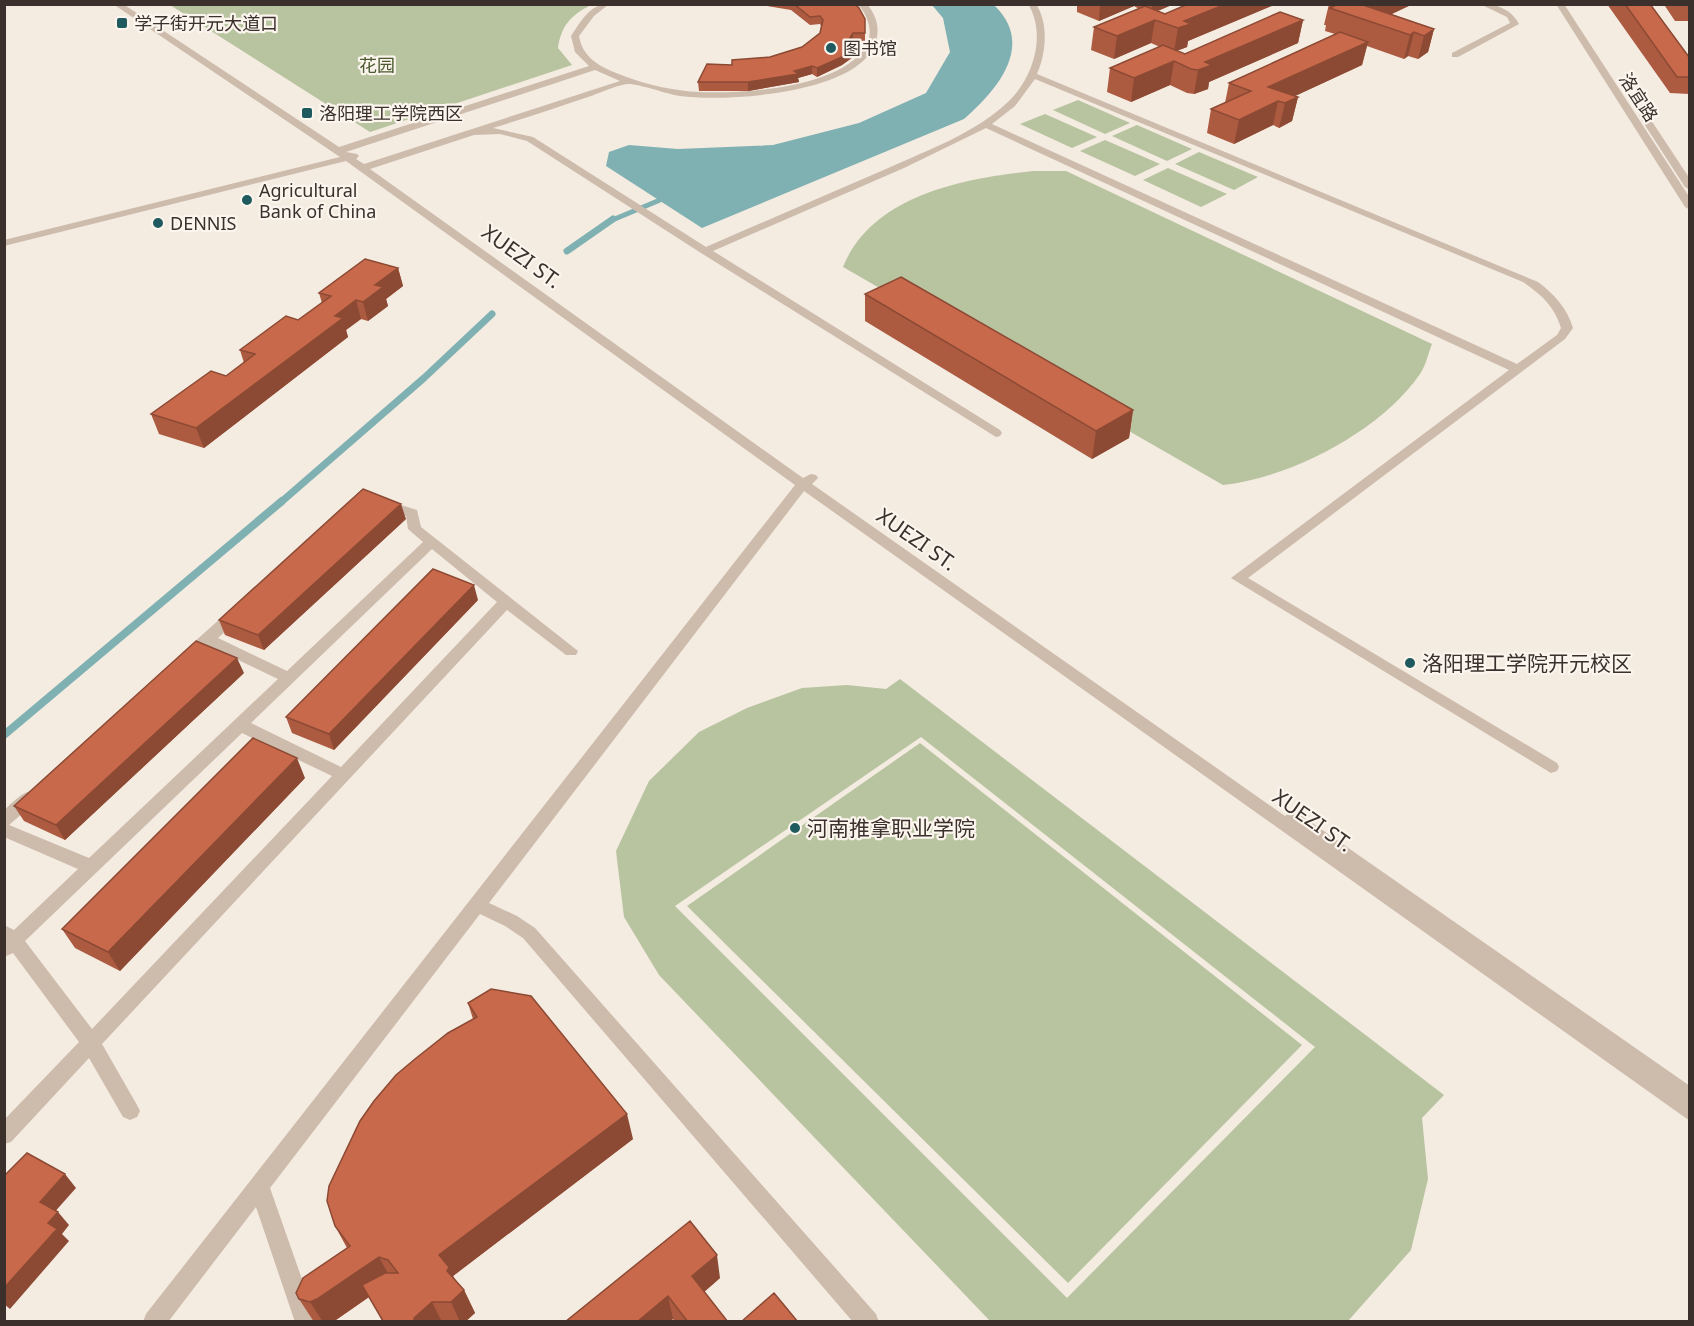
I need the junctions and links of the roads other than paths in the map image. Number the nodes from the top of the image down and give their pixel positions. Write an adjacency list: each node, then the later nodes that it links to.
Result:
1 (117, 4): 16 (street, XUEZI ST.)
2 (124, 4): 16 (street, XUEZI ST.)
3 (605, 4): 11 (street)
4 (862, 4): 13 (street)
5 (1046, 4): 9 (street)
6 (1484, 4): 10 (street)
7 (1560, 4): 19 (street, 洛宜路)
8 (1570, 4): 18 (street, 洛宜路)
9 (1034, 7): 12 (street)
10 (1455, 55)
11 (595, 67): 13 (street); 16 (street)
12 (1034, 75): 14 (street); 22 (street)
13 (628, 81): 15 (street)
14 (985, 124): 21 (street); 22 (street)
15 (474, 132): 17 (street); 21 (street)
16 (346, 154): 17 (street, XUEZI ST.); 20 (street)
17 (366, 167): 24 (street, XUEZI ST.)
18 (1689, 187)
19 (1689, 207)
20 (4, 243)
21 (705, 251): 23 (street)
22 (1517, 369): 34 (street)
23 (996, 433)
24 (807, 481): 40 (street); 43 (street, XUEZI ST.); 45 (street, XUEZI ST.)
25 (374, 501): 26 (street)
26 (431, 542): 28 (street); 32 (street)
27 (251, 600): 29 (street)
28 (506, 602): 30 (street); 35 (street)
29 (207, 639): 31 (street); 32 (street)
30 (571, 651)
31 (180, 663)
32 (289, 678): 33 (street)
33 (240, 725): 35 (street); 39 (street)
34 (1551, 767)
35 (344, 775): 42 (street)
36 (40, 789): 37 (street)
37 (4, 820)
38 (4, 830): 39 (street)
39 (92, 867): 41 (street)
40 (477, 905): 47 (street); 50 (street)
41 (8, 941): 42 (street)
42 (91, 1044): 44 (street); 46 (street)
43 (1689, 1098)
44 (130, 1111)
45 (1689, 1112)
46 (4, 1135)
47 (259, 1186): 48 (street); 49 (street)
48 (154, 1322)
49 (306, 1322)
50 (868, 1322)

